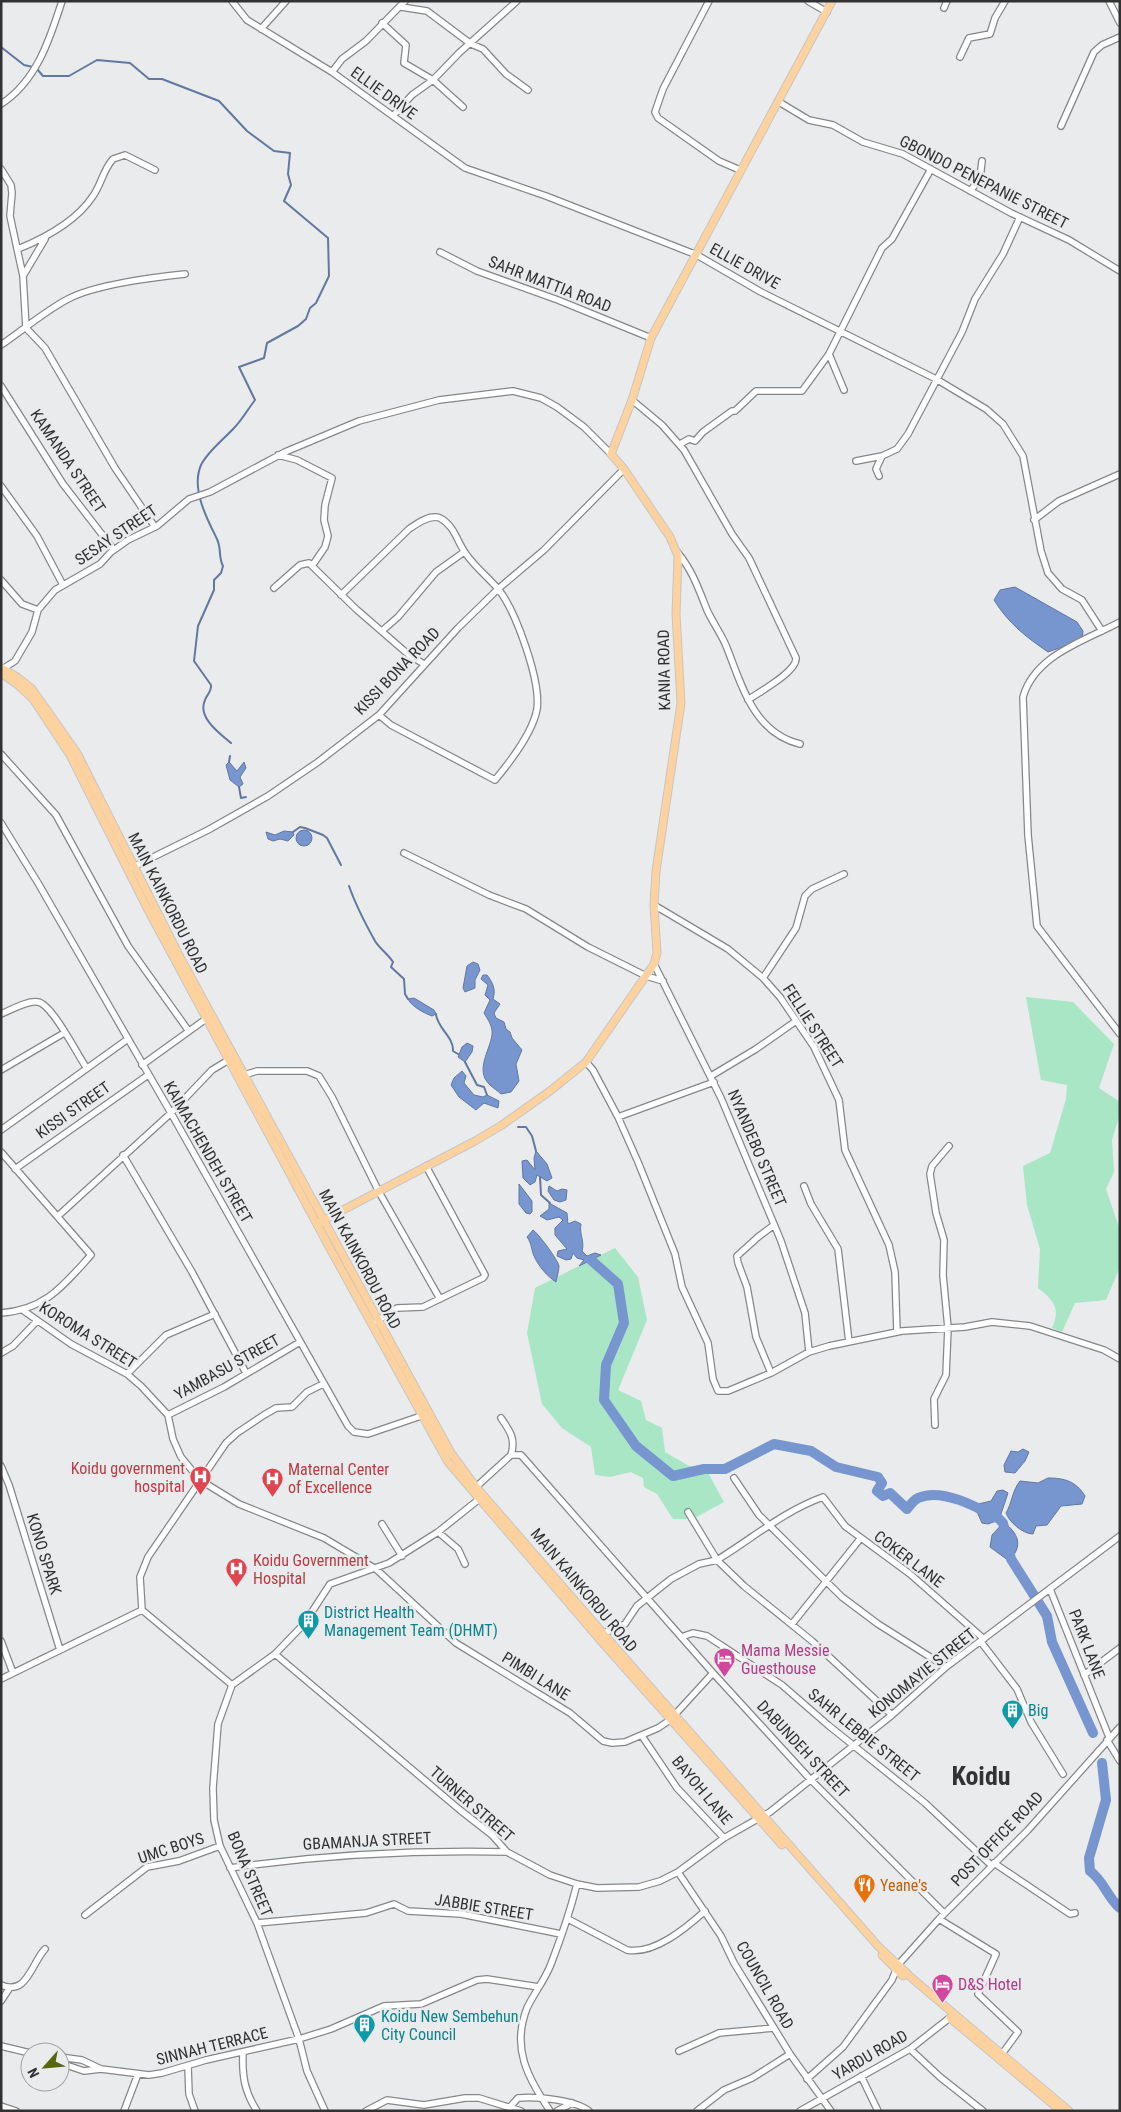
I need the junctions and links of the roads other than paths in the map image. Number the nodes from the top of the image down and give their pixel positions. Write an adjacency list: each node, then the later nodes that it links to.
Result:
1 (62, 1): 25 (street)
2 (232, 1): 17 (street, ELLIE DRIVE)
3 (286, 1): 17 (street)
4 (405, 1): 12 (street)
5 (517, 1): 19 (street)
6 (709, 1): 33 (street)
7 (808, 1): 14 (street)
8 (832, 1): 14 (main road)
9 (947, 1): 13 (street)
10 (1005, 1): 20 (street)
11 (1108, 1): 16 (street)
12 (401, 7): 15 (street); 19 (street)
13 (944, 8)
14 (827, 12): 24 (main road)
15 (382, 23): 21 (street); 22 (street)
16 (1120, 23)
17 (261, 29): 21 (street, ELLIE DRIVE)
18 (1120, 37): 28 (street)
19 (471, 44): 22 (street); 23 (street)
20 (960, 57)
21 (332, 72): 27 (street, ELLIE DRIVE)
22 (433, 80): 26 (street); 27 (street)
23 (528, 90)
24 (779, 102): 31 (street, GBONDO PENEPANIE STREET); 33 (main road)
25 (1, 104)
26 (463, 107)
27 (393, 116): 39 (street, ELLIE DRIVE)
28 (1061, 126)
29 (982, 161): 34 (street)
30 (1, 169): 37 (street)
31 (931, 169): 34 (street, GBONDO PENEPANIE STREET); 44 (street)
32 (155, 170): 36 (street)
33 (740, 170): 39 (main road)
34 (970, 191): 35 (street, GBONDO PENEPANIE STREET)
35 (1020, 217): 40 (street, GBONDO PENEPANIE STREET); 48 (street)
36 (45, 238): 37 (street); 42 (street)
37 (18, 249): 42 (street)
38 (440, 252): 45 (street, SAHR MATTIA ROAD)
39 (697, 255): 44 (street, ELLIE DRIVE); 45 (main road)
40 (1120, 270)
41 (185, 274): 43 (street)
42 (23, 276): 43 (street)
43 (26, 328): 46 (street); 62 (street)
44 (841, 333): 47 (street); 48 (street, ELLIE DRIVE)
45 (651, 338): 51 (main road)
46 (1, 345)
47 (830, 354): 50 (street); 52 (street)
48 (936, 380): 55 (street); 61 (street, ELLIE DRIVE)
49 (1, 386): 63 (street, KAMANDA STREET)
50 (844, 390)
51 (632, 400): 52 (street); 53 (main road)
52 (680, 444): 78 (street)
53 (611, 454): 54 (street, SESAY STREET); 57 (main road, KANIA ROAD)
54 (278, 456): 62 (street, SESAY STREET); 66 (street)
55 (882, 456): 56 (street); 59 (street)
56 (856, 461)
57 (624, 469): 64 (main road, KANIA ROAD); 70 (street, KISSI BONA ROAD)
58 (1120, 474): 61 (street)
59 (879, 476)
60 (1, 486): 68 (street)
61 (1034, 520): 75 (street, ELLIE DRIVE)
62 (156, 527): 63 (street, SESAY STREET)
63 (114, 550): 68 (street, SESAY STREET)
64 (676, 551): 78 (street); 87 (main road, KANIA ROAD)
65 (464, 552): 70 (street); 71 (street); 74 (street)
66 (312, 566): 69 (street); 71 (street)
67 (1, 580): 72 (street)
68 (63, 585): 72 (street, SESAY STREET)
69 (274, 588)
70 (498, 589): 76 (street, KISSI BONA ROAD); 79 (street)
71 (341, 595): 74 (street)
72 (38, 610): 77 (street, SESAY STREET)
73 (1120, 622): 75 (street)
74 (383, 630): 76 (street)
75 (1102, 631): 98 (street)
76 (424, 664): 79 (street, KISSI BONA ROAD)
77 (2, 670): 84 (main road)
78 (748, 700): 80 (street)
79 (379, 715): 85 (street, KISSI BONA ROAD)
80 (800, 744)
81 (1, 754): 96 (street)
82 (1, 824): 99 (street, KAIMACHENDEH STREET)
83 (404, 853): 90 (street)
84 (124, 856): 85 (main road, MAIN KAINKORDU ROAD); 88 (main road)
85 (134, 867): 88 (main road, MAIN KAINKORDU ROAD)
86 (844, 874): 91 (street)
87 (654, 905): 89 (main road, KANIA ROAD); 91 (street, FELLIE STREET)
88 (150, 906): 94 (main road)
89 (654, 964): 90 (main road); 92 (street, NYANDEBO STREET)
90 (646, 976): 92 (street); 101 (main road)
91 (763, 978): 95 (street, FELLIE STREET)
92 (663, 981): 107 (street, NYANDEBO STREET)
93 (1, 1014): 97 (street)
94 (209, 1017): 96 (street); 100 (main road)
95 (796, 1021): 107 (street); 131 (street, FELLIE STREET)
96 (188, 1030): 102 (street)
97 (64, 1033): 103 (street); 104 (street)
98 (1120, 1034)
99 (128, 1039): 102 (street, KAIMACHENDEH STREET); 103 (street)
100 (232, 1058): 106 (main road, MAIN KAINKORDU ROAD); 109 (street); 111 (main road)
101 (586, 1062): 110 (street); 116 (main road)
102 (142, 1065): 105 (street, KAIMACHENDEH STREET)
103 (86, 1067): 112 (street)
104 (1, 1070)
105 (148, 1075): 109 (street, KAIMACHENDEH STREET); 117 (street, KISSI STREET)
106 (244, 1075): 111 (main road, MAIN KAINKORDU ROAD); 119 (street)
107 (711, 1076): 108 (street, NYANDEBO STREET)
108 (714, 1082): 110 (street); 122 (street, NYANDEBO STREET)
109 (171, 1113): 115 (street); 132 (street, KAIMACHENDEH STREET)
110 (618, 1117): 139 (street)
111 (267, 1124): 121 (main road, MAIN KAINKORDU ROAD)
112 (1, 1130)
113 (948, 1146): 130 (street)
114 (1, 1152): 117 (street)
115 (123, 1155): 120 (street); 127 (street)
116 (426, 1166): 119 (main road); 124 (street)
117 (15, 1169): 120 (street)
118 (804, 1186): 133 (street)
119 (379, 1192): 121 (main road); 124 (street)
120 (58, 1216): 125 (street)
121 (320, 1222): 123 (main road, MAIN KAINKORDU ROAD)
122 (774, 1225): 134 (street, NYANDEBO STREET); 139 (street)
123 (357, 1290): 129 (main road, MAIN KAINKORDU ROAD); 137 (main road)
124 (440, 1299): 129 (street)
125 (24, 1311): 126 (street); 128 (street, KOROMA STREET)
126 (1, 1313)
127 (215, 1314): 138 (street); 140 (street)
128 (37, 1321): 135 (street); 140 (street, KOROMA STREET)
129 (377, 1321): 137 (main road, MAIN KAINKORDU ROAD)
130 (948, 1328): 131 (street); 136 (street); 145 (street)
131 (897, 1332): 133 (street)
132 (300, 1342): 138 (street, YAMBASU STREET); 141 (street, KAIMACHENDEH STREET)
133 (849, 1342): 134 (street)
134 (809, 1352): 139 (street)
135 (1, 1353)
136 (1119, 1356)
137 (399, 1368): 142 (main road)
138 (246, 1373): 143 (street, YAMBASU STREET)
139 (771, 1373)
140 (127, 1374): 143 (street, KOROMA STREET)
141 (323, 1384): 142 (street, KAIMACHENDEH STREET); 149 (street)
142 (425, 1414): 150 (main road, MAIN KAINKORDU ROAD); 151 (main road)
143 (168, 1415): 149 (street)
144 (501, 1418): 146 (street)
145 (935, 1425)
146 (511, 1455): 150 (street); 164 (street, DABUNDEH STREET)
147 (1, 1466): 173 (street, KONO SPARK)
148 (734, 1478): 154 (street)
149 (200, 1480): 161 (street, PIMBI LANE); 166 (street)
150 (476, 1487): 151 (main road, MAIN KAINKORDU ROAD)
151 (482, 1497): 155 (street); 165 (main road, MAIN KAINKORDU ROAD); 165 (main road, MAIN KAINKORDU ROAD)
152 (688, 1512): 159 (street)
153 (382, 1524): 158 (street)
154 (768, 1524): 157 (street, COKER LANE); 159 (street); 162 (street)
155 (438, 1532): 158 (street); 160 (street)
156 (1120, 1536): 163 (street, KONOMAYIE STREET)
157 (860, 1539): 162 (street); 171 (street, COKER LANE)
158 (402, 1556): 161 (street)
159 (717, 1560): 164 (street); 167 (street)
160 (465, 1564)
161 (376, 1568): 174 (street); 184 (street, PIMBI LANE)
162 (827, 1583): 167 (street); 175 (street)
163 (1050, 1589): 171 (street, KONOMAYIE STREET); 178 (street, PARK LANE)
164 (647, 1598): 168 (street); 169 (street, DABUNDEH STREET)
165 (571, 1600): 168 (main road, MAIN KAINKORDU ROAD); 182 (main road, MAIN KAINKORDU ROAD)
166 (142, 1610): 173 (street); 180 (street)
167 (792, 1624): 181 (street)
168 (604, 1633): 182 (main road, MAIN KAINKORDU ROAD)
169 (681, 1637): 177 (street, DABUNDEH STREET); 186 (street, SAHR LEBBIE STREET)
170 (1, 1641): 176 (street)
171 (983, 1641): 175 (street, KONOMAYIE STREET); 188 (street)
172 (1120, 1648): 178 (street)
173 (60, 1650): 176 (street)
174 (275, 1654): 180 (street); 193 (street, TURNER STREET)
175 (946, 1667): 181 (street, KONOMAYIE STREET)
176 (13, 1673): 179 (street)
177 (713, 1674): 182 (street, PIMBI LANE); 189 (street, DABUNDEH STREET)
178 (1084, 1675): 185 (street, PARK LANE)
179 (1, 1678)
180 (232, 1685): 192 (street, BONA STREET)
181 (892, 1715): 186 (street, KONOMAYIE STREET)
182 (672, 1718): 184 (street, PIMBI LANE); 190 (main road, MAIN KAINKORDU ROAD)
183 (1120, 1727): 185 (street, POST OFFICE ROAD)
184 (642, 1736): 191 (street, BAYOH LANE)
185 (1108, 1739): 187 (street, PARK LANE); 194 (street, POST OFFICE ROAD)
186 (854, 1745): 189 (street, KONOMAYIE STREET); 194 (street, SAHR LEBBIE STREET)
187 (1120, 1760)
188 (1063, 1774)
189 (810, 1780): 190 (street, KONOMAYIE STREET); 199 (street, DABUNDEH STREET)
190 (761, 1818): 191 (street, TURNER STREET); 207 (main road, MAIN KAINKORDU ROAD)
191 (724, 1838): 196 (street, TURNER STREET)
192 (220, 1846): 195 (street, BONA STREET); 201 (street, UMC BOYS)
193 (507, 1852): 195 (street, GBAMANJA STREET); 197 (street, TURNER STREET)
194 (992, 1864): 199 (street, POST OFFICE ROAD); 200 (street, SAHR LEBBIE STREET)
195 (230, 1868): 204 (street, BONA STREET)
196 (678, 1872): 197 (street, TURNER STREET); 198 (street, COUNCIL ROAD)
197 (577, 1884): 202 (street)
198 (705, 1911): 202 (street); 213 (street, COUNCIL ROAD)
199 (944, 1913): 203 (street, POST OFFICE ROAD)
200 (1075, 1913)
201 (85, 1915)
202 (568, 1919): 205 (street)
203 (939, 1919): 207 (street, POST OFFICE ROAD); 221 (street)
204 (257, 1923): 205 (street, JABBIE STREET); 214 (street, BONA STREET)
205 (561, 1934): 209 (street)
206 (45, 1949): 210 (street)
207 (897, 1967): 212 (main road, MAIN KAINKORDU ROAD); 229 (street, POST OFFICE ROAD)
208 (1, 1985): 210 (street)
209 (539, 1987): 214 (street, SINNAH TERRACE); 231 (street)
210 (9, 1989): 211 (street)
211 (1, 2001)
212 (952, 2016): 216 (street, YARDU ROAD); 221 (main road); 223 (main road)
213 (774, 2028): 218 (street); 220 (street, COUNCIL ROAD)
214 (299, 2039): 219 (street, SINNAH TERRACE); 239 (street, BONA STREET)
215 (1, 2046): 217 (street)
216 (910, 2049): 228 (street, YARDU ROAD); 249 (street)
217 (20, 2051)
218 (679, 2051)
219 (243, 2052): 224 (street, SINNAH TERRACE); 238 (street)
220 (790, 2054): 229 (street, COUNCIL ROAD); 245 (street)
221 (1002, 2054): 223 (main road)
222 (70, 2058): 226 (street, SINNAH TERRACE)
223 (1008, 2062): 250 (main road); 251 (main road)
224 (188, 2066): 227 (street, SINNAH TERRACE); 237 (street)
225 (70, 2067): 226 (street, SINNAH TERRACE)
226 (101, 2069): 227 (street, SINNAH TERRACE)
227 (138, 2074): 236 (street)
228 (861, 2076): 230 (street, YARDU ROAD); 248 (street)
229 (807, 2079): 230 (street, COUNCIL ROAD)
230 (823, 2098): 246 (street, YARDU ROAD); 247 (street, COUNCIL ROAD)
231 (542, 2099): 232 (street); 234 (street); 242 (street)
232 (572, 2103): 243 (street); 244 (street)
233 (1, 2106): 235 (street)
234 (510, 2107): 240 (street); 241 (street)
235 (16, 2111)
236 (124, 2111)
237 (195, 2111)
238 (257, 2111)
239 (325, 2111)
240 (366, 2111)
241 (521, 2111)
242 (550, 2111)
243 (557, 2111)
244 (589, 2111)
245 (697, 2111)
246 (800, 2111)
247 (831, 2111)
248 (878, 2111)
249 (983, 2111)
250 (1061, 2111)
251 (1069, 2111)

